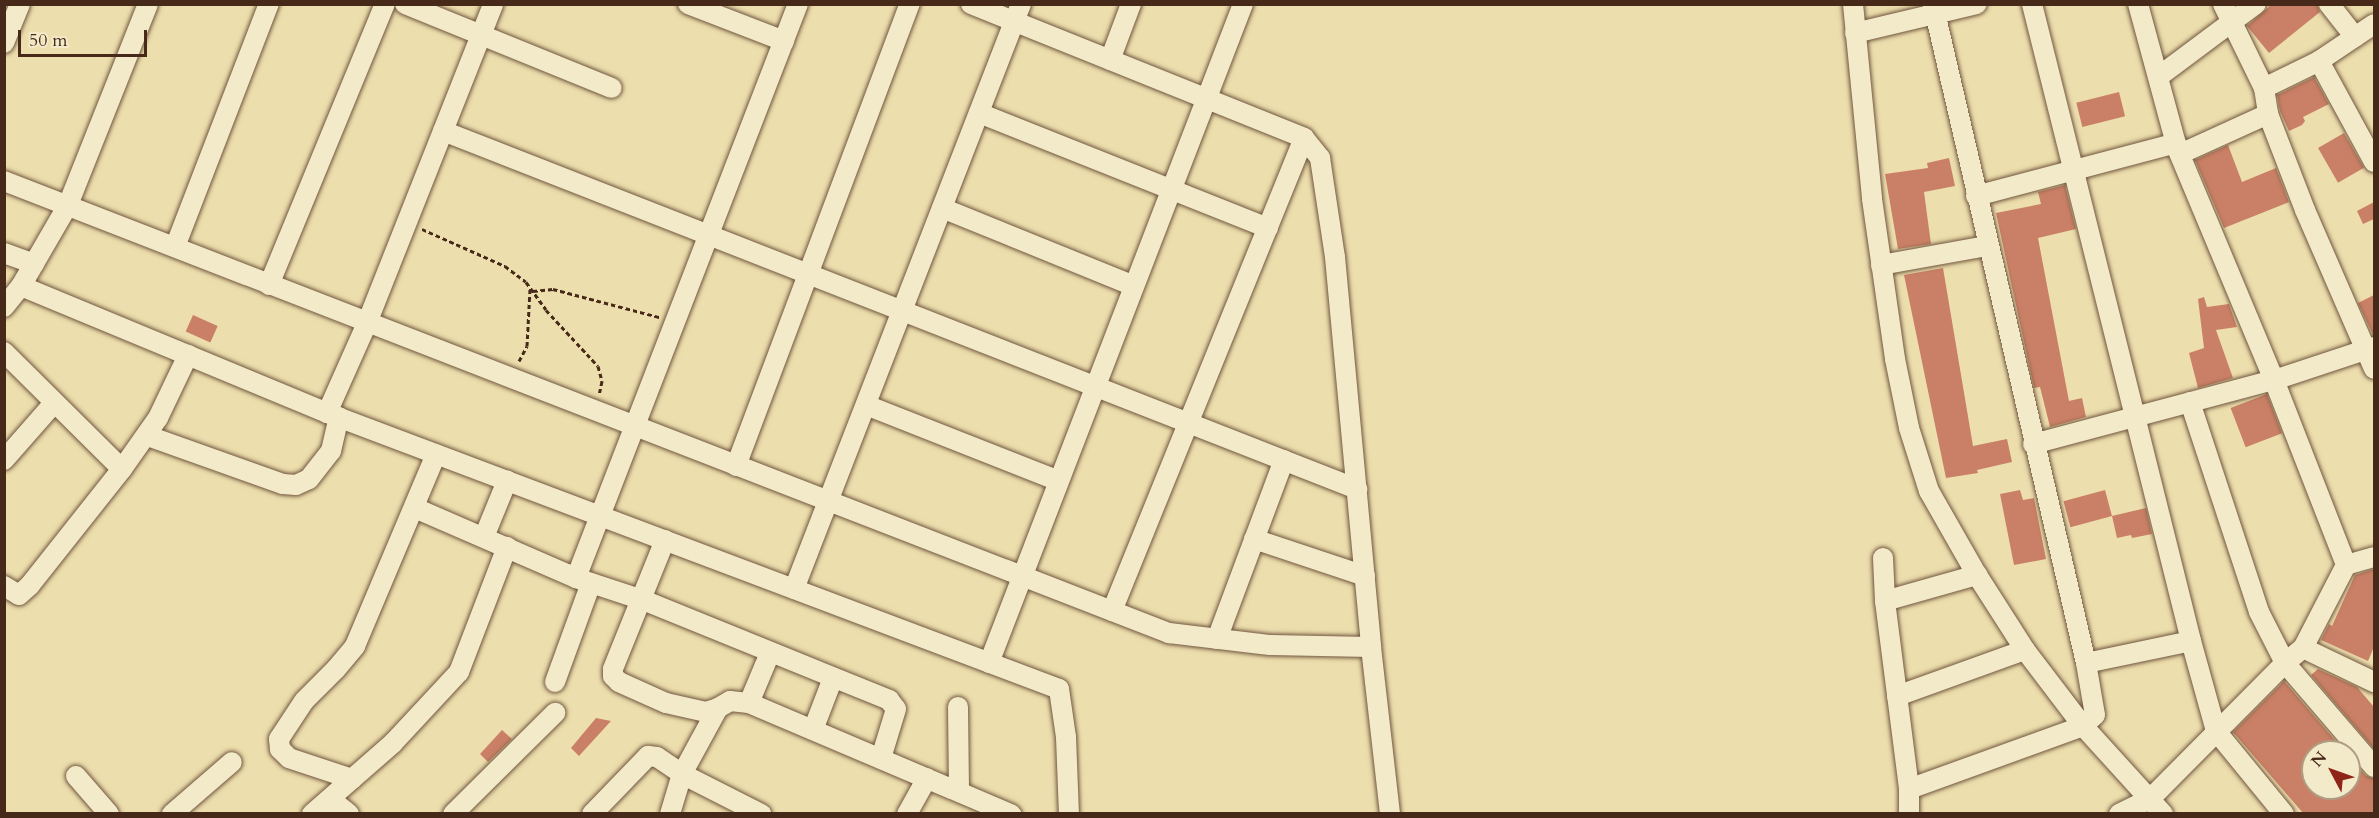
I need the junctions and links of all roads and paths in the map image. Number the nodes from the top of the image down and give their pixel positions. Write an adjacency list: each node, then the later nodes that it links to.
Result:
1 (20, 4): 28 (street)
2 (148, 4): 45 (street)
3 (269, 4): 51 (street)
4 (385, 4): 56 (street)
5 (405, 4): 25 (street)
6 (493, 4): 25 (street)
7 (688, 4): 27 (street)
8 (798, 4): 27 (street)
9 (910, 4): 55 (street)
10 (971, 4): 21 (street)
11 (1131, 4): 29 (street)
12 (1243, 4): 34 (street)
13 (1853, 4): 24 (street)
14 (1977, 4): 20 (street)
15 (2032, 4): 41 (street)
16 (2138, 4): 31 (street)
17 (2223, 4): 22 (street)
18 (2256, 4): 22 (street)
19 (2329, 4): 26 (street)
20 (1934, 10): 24 (street); 44 (street)
21 (1017, 13): 29 (street); 35 (street)
22 (2233, 22): 31 (street); 33 (street)
23 (2374, 24): 26 (street)
24 (1856, 33): 54 (street)
25 (480, 36): 32 (street); 37 (street)
26 (2355, 37): 30 (street)
27 (784, 41): 49 (street)
28 (4, 43)
29 (1110, 60): 34 (street)
30 (2319, 61): 33 (street); 40 (street)
31 (2158, 77): 39 (street)
32 (612, 88)
33 (2264, 88): 36 (street)
34 (1206, 99): 38 (street); 43 (street)
35 (979, 113): 43 (street); 46 (street)
36 (2268, 114): 39 (street); 65 (street)
37 (443, 131): 47 (street); 49 (street)
38 (1304, 138): 48 (street); 89 (street)
39 (2178, 148): 41 (street); 70 (street)
40 (2374, 162)
41 (2075, 170): 44 (street); 77 (street)
42 (4, 181): 45 (street)
43 (1172, 189): 48 (street); 58 (street)
44 (1976, 196): 50 (street)
45 (68, 205): 51 (street); 53 (street)
46 (942, 208): 58 (street); 62 (street)
47 (407, 222): 59 (path); 64 (street)
48 (1268, 228): 78 (street)
49 (708, 235): 55 (street); 63 (street)
50 (1988, 246): 54 (street); 81 (street)
51 (175, 248): 56 (street)
52 (4, 253): 53 (street)
53 (34, 264): 57 (street)
54 (1881, 265): 100 (street)
55 (808, 274): 62 (street); 85 (street)
56 (269, 285): 64 (street)
57 (21, 286): 61 (street); 67 (street)
58 (1134, 286): 71 (street)
59 (530, 287): 60 (path); 69 (path)
60 (533, 291): 63 (path); 75 (path)
61 (4, 307)
62 (902, 311): 71 (street); 74 (street)
63 (675, 321): 79 (street)
64 (367, 323): 69 (street); 76 (street)
65 (2371, 349): 68 (street); 70 (street)
66 (4, 352): 73 (street)
67 (188, 355): 76 (street); 80 (street)
68 (2374, 369)
69 (510, 378): 75 (street)
70 (2274, 380): 72 (street); 99 (street)
71 (1095, 387): 78 (street); 88 (street)
72 (2190, 402): 77 (street); 117 (street)
73 (54, 403): 83 (street); 86 (street)
74 (866, 405): 88 (street); 90 (street)
75 (596, 412): 79 (street)
76 (333, 415): 80 (street); 82 (street)
77 (2135, 417): 81 (street); 110 (street)
78 (1189, 423): 84 (street); 108 (street)
79 (634, 426): 85 (street); 92 (street)
80 (148, 435): 86 (street)
81 (2033, 444): 116 (street)
82 (436, 454): 87 (street); 91 (street)
83 (4, 460)
84 (1284, 460): 89 (street); 94 (street)
85 (736, 466): 90 (street)
86 (122, 469): 104 (street)
87 (507, 481): 92 (street); 93 (street)
88 (1059, 482): 101 (street)
89 (1357, 489): 102 (street)
90 (829, 501): 101 (street); 105 (street)
91 (415, 508): 93 (street); 135 (street)
92 (599, 516): 95 (street); 103 (street)
93 (484, 537): 96 (street)
94 (1254, 539): 102 (street); 109 (street)
95 (665, 540): 105 (street); 106 (street)
96 (507, 547): 103 (street); 135 (street)
97 (2374, 557): 99 (street)
98 (1883, 558): 107 (street)
99 (2346, 565): 112 (street)
100 (1977, 575): 107 (street); 113 (street)
101 (1022, 576): 108 (street); 115 (street)
102 (1365, 576): 111 (street)
103 (583, 580): 106 (street); 119 (street)
104 (4, 586)
105 (794, 589): 115 (street)
106 (643, 600): 114 (street); 124 (street)
107 (1885, 601): 121 (street)
108 (1112, 611): 109 (street)
109 (1217, 639): 111 (street)
110 (2191, 641): 116 (street); 128 (street)
111 (1371, 647): 151 (street)
112 (2303, 648): 117 (street); 120 (street)
113 (2025, 650): 121 (street); 126 (street)
114 (770, 653): 118 (street); 122 (street)
115 (989, 663): 150 (street)
116 (2086, 663): 126 (street)
117 (2285, 663): 128 (street); 131 (street)
118 (833, 678): 127 (street); 129 (street)
119 (555, 682)
120 (2374, 682)
121 (1897, 696): 136 (street)
122 (749, 703): 124 (street); 127 (street)
123 (958, 707): 137 (street)
124 (717, 708): 132 (street)
125 (555, 713): 144 (street)
126 (2083, 726): 136 (street); 139 (street)
127 (813, 730): 129 (street)
128 (2216, 731): 139 (street); 154 (street)
129 (880, 758): 134 (street)
130 (232, 762): 141 (street)
131 (2374, 767)
132 (682, 774): 145 (street); 146 (street); 147 (street)
133 (76, 776): 140 (street)
134 (927, 778): 137 (street); 148 (street)
135 (352, 779): 138 (street)
136 (1909, 789): 152 (street)
137 (959, 791): 149 (street)
138 (330, 799): 142 (street); 143 (street)
139 (2156, 806): 153 (street)
140 (109, 813)
141 (172, 813)
142 (312, 813)
143 (349, 813)
144 (453, 813)
145 (592, 813)
146 (670, 813)
147 (761, 813)
148 (907, 813)
149 (1011, 813)
150 (1069, 813)
151 (1390, 813)
152 (1909, 813)
153 (2119, 813)
154 (2284, 813)

